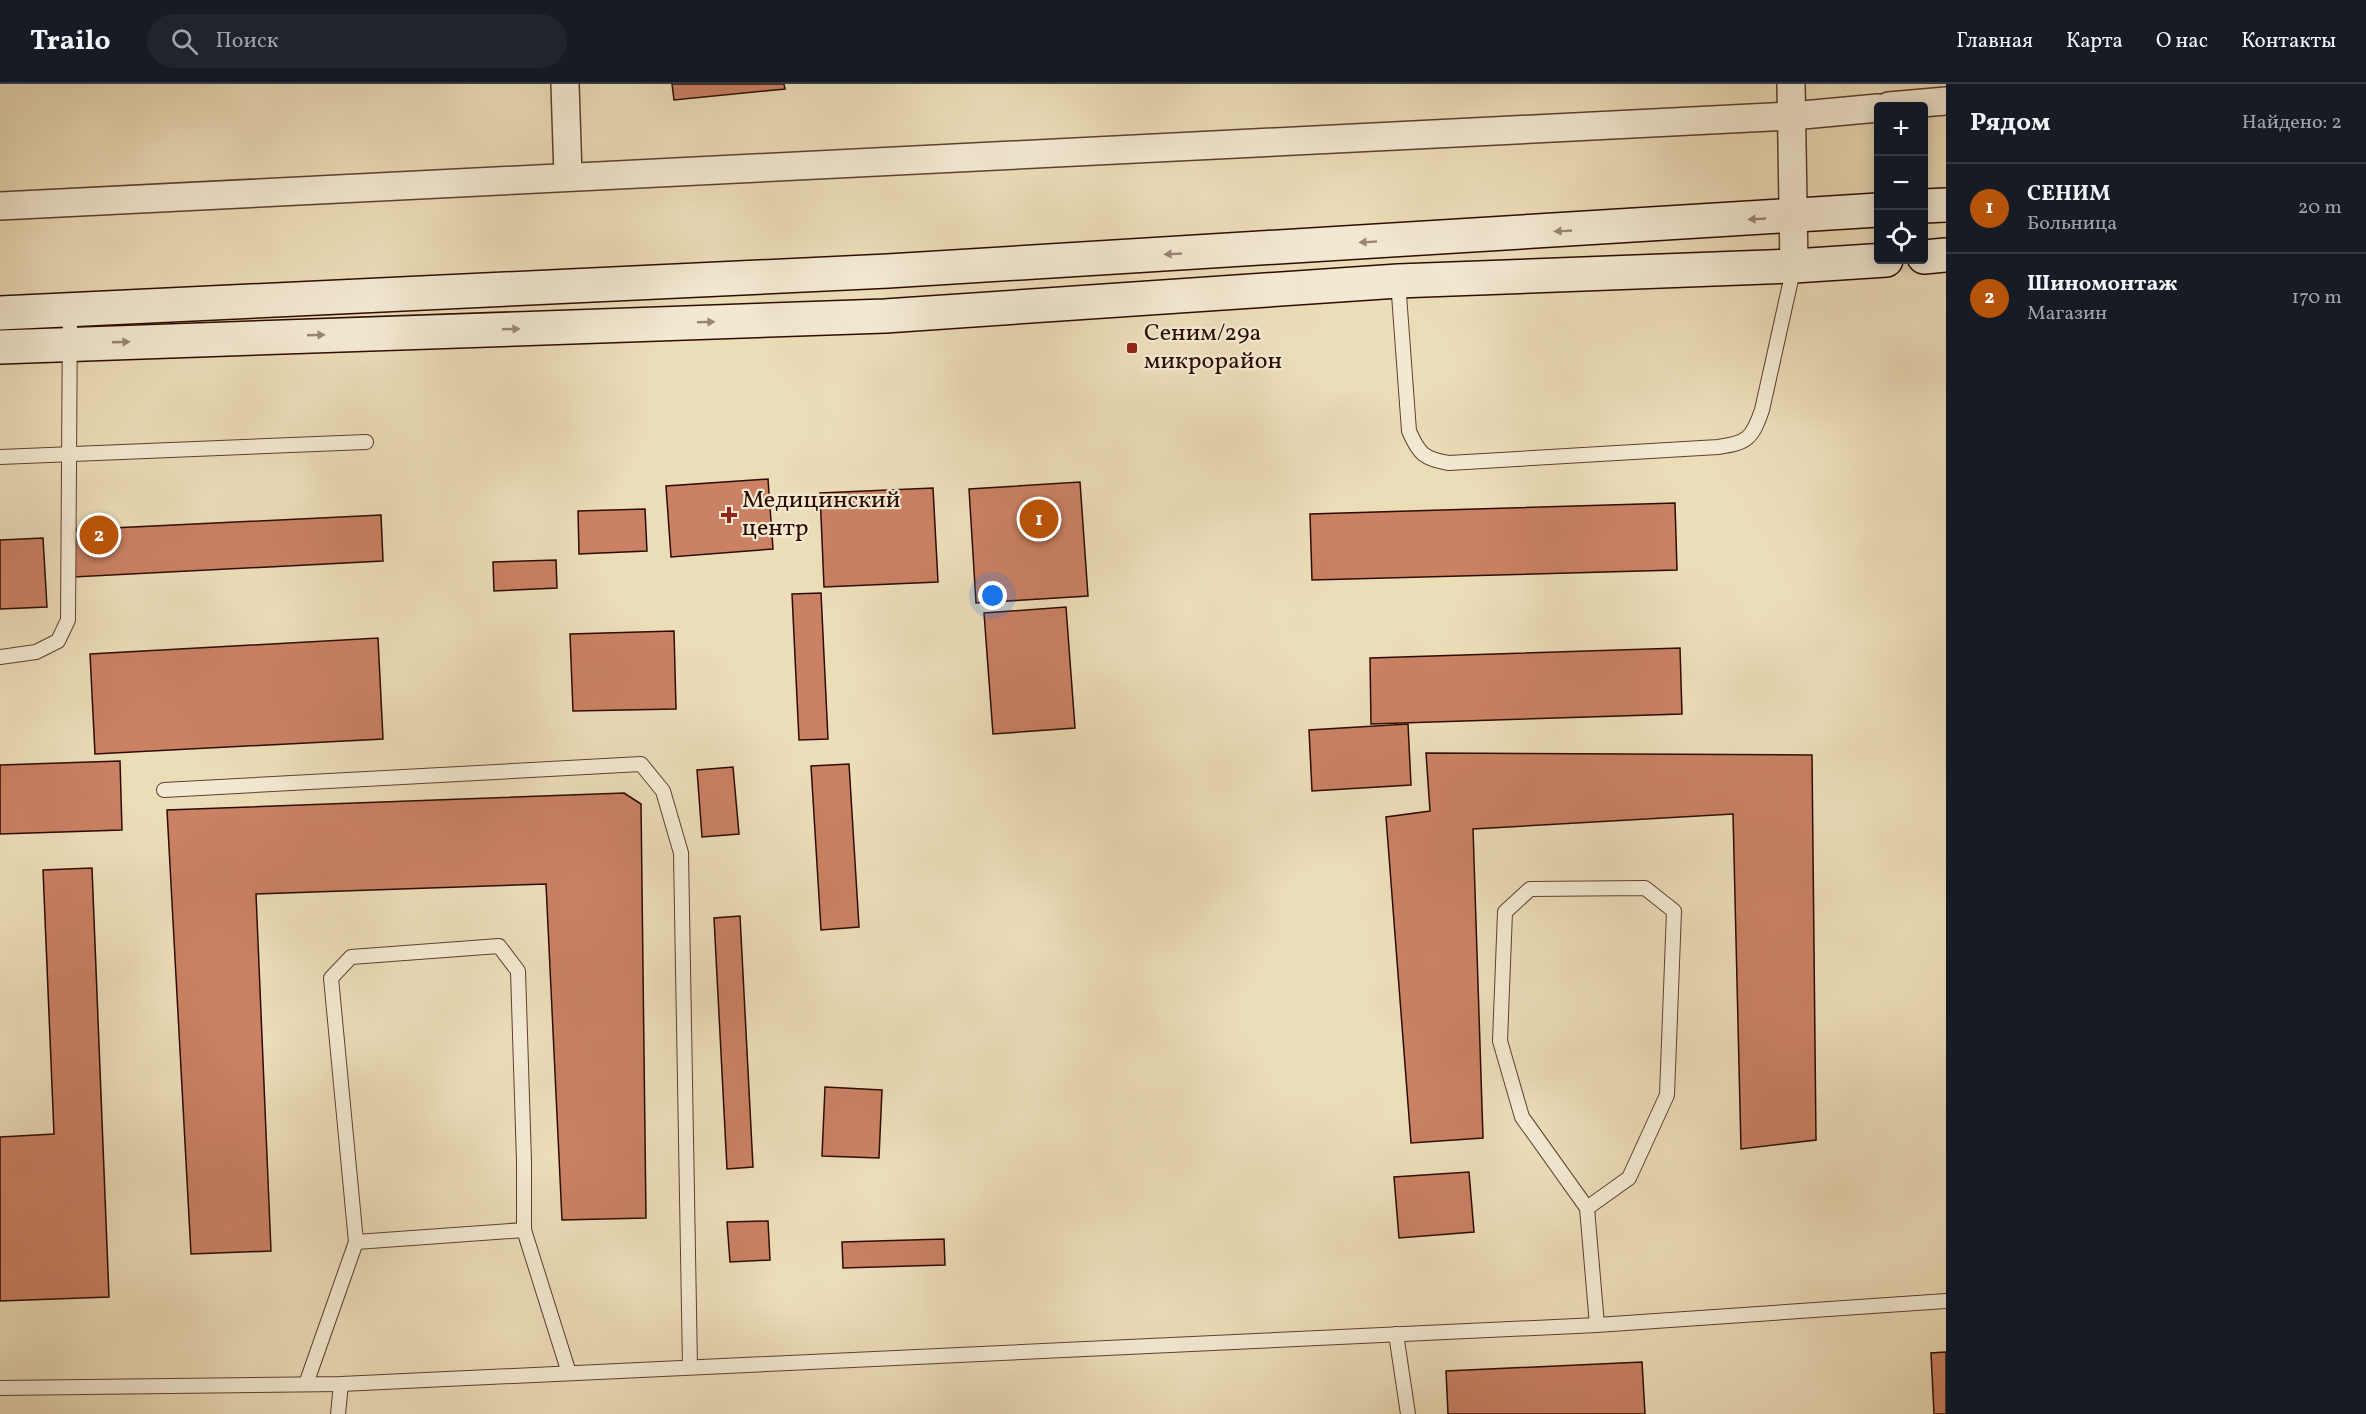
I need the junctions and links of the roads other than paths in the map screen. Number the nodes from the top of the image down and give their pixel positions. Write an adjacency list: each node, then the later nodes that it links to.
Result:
1 (565, 84): 7 (street)
2 (1791, 84): 6 (street)
3 (1946, 101): 4 (street)
4 (1928, 103)
5 (1874, 108): 6 (street)
6 (1792, 116): 7 (street); 12 (street)
7 (568, 176): 9 (street)
8 (1946, 205): 10 (main road)
9 (0, 206)
10 (1928, 207)
11 (1874, 210): 12 (main road)
12 (1793, 217): 16 (street); 17 (main road, one-way to 17)
13 (1946, 255): 14 (main road)
14 (1928, 257)
15 (1874, 261): 16 (main road)
16 (1794, 266): 18 (main road); 18 (lane)
17 (888, 271): 19 (main road); 21 (main road)
18 (1398, 281): 21 (main road)
19 (70, 309): 20 (main road); 22 (lane)
20 (0, 313)
21 (885, 316): 22 (main road, one-way to 21)
22 (71, 344): 23 (main road); 25 (lane)
23 (0, 347)
24 (366, 442): 25 (lane)
25 (70, 454): 26 (lane); 27 (lane)
26 (0, 457)
27 (0, 657)
28 (164, 790): 35 (lane)
29 (1587, 1208): 29 (lane); 33 (lane)
30 (524, 1230): 31 (lane); 31 (lane); 36 (lane)
31 (356, 1242): 37 (lane)
32 (1946, 1301): 33 (lane)
33 (1598, 1325): 34 (lane)
34 (1396, 1334): 35 (lane); 41 (lane)
35 (690, 1368): 36 (lane)
36 (569, 1373): 38 (lane)
37 (306, 1384): 38 (lane); 39 (lane)
38 (341, 1384): 40 (lane)
39 (0, 1388)
40 (338, 1414)
41 (1408, 1414)

